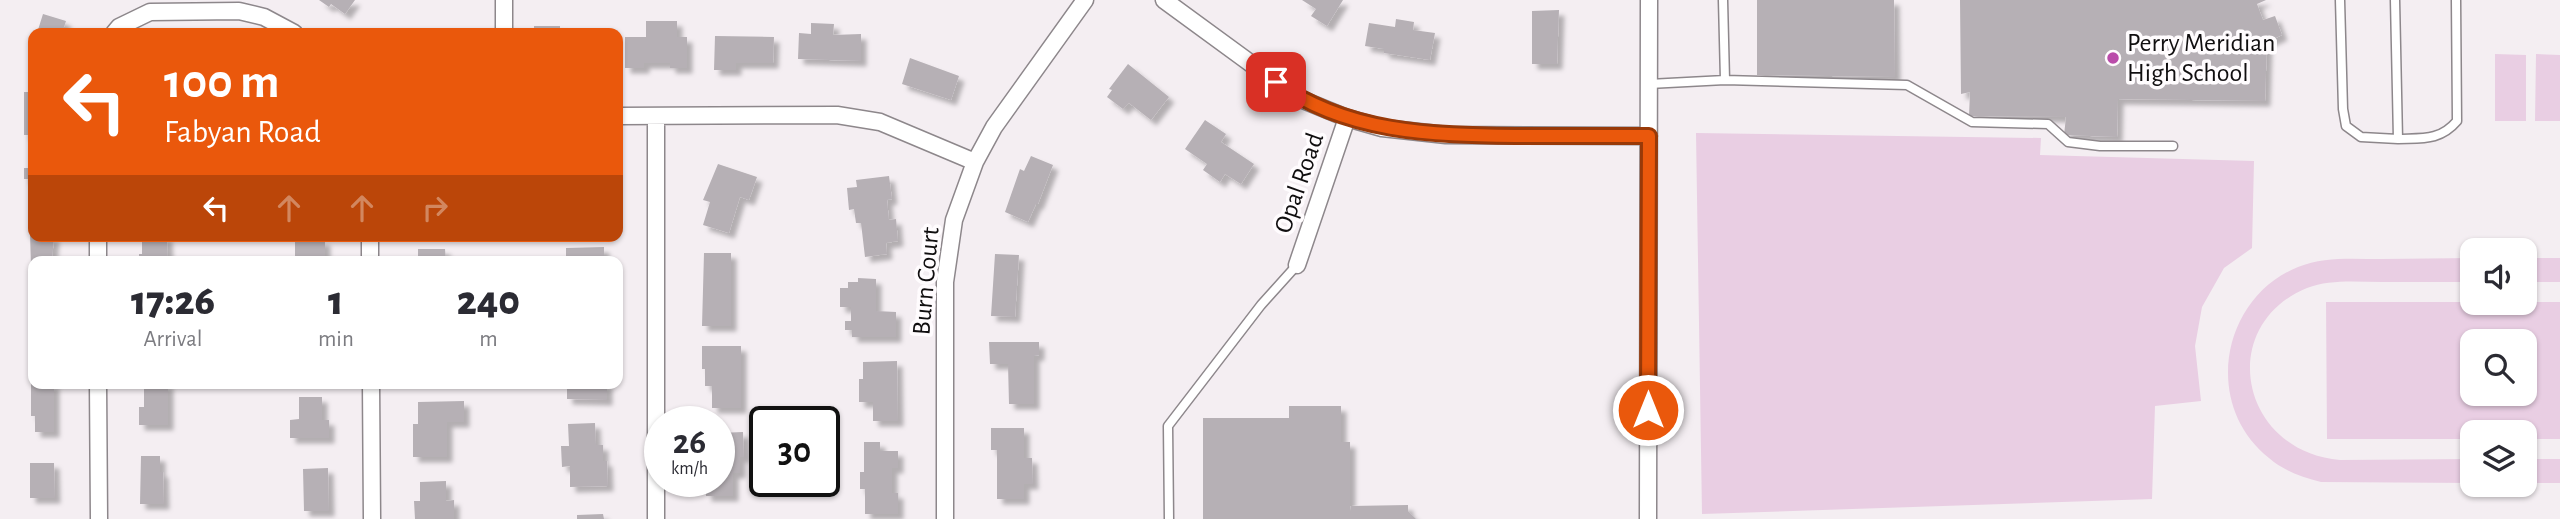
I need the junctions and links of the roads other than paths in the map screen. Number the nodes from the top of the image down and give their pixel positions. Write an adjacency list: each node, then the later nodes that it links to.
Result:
1 (503, 0): 11 (street)
2 (1085, 0): 20 (street, Burn Court)
3 (1164, 0): 16 (street)
4 (1649, 0): 13 (street)
5 (1723, 0): 12 (lane)
6 (2340, 0): 18 (lane)
7 (2395, 0): 18 (lane)
8 (2456, 0): 18 (lane)
9 (118, 28): 10 (street)
10 (285, 28)
11 (504, 28)
12 (1724, 80): 13 (lane); 19 (lane)
13 (1649, 84): 17 (street)
14 (623, 116): 15 (street)
15 (656, 116): 20 (street); 26 (street)
16 (1347, 118): 17 (street); 21 (street, Opal Road)
17 (1649, 136): 29 (street)
18 (2398, 139)
19 (2173, 146)
20 (975, 162): 27 (street, Burn Court)
21 (1297, 265): 28 (lane)
22 (98, 389): 24 (street)
23 (371, 389): 25 (street)
24 (99, 519)
25 (372, 519)
26 (656, 519)
27 (946, 519)
28 (1169, 519)
29 (1648, 519)

